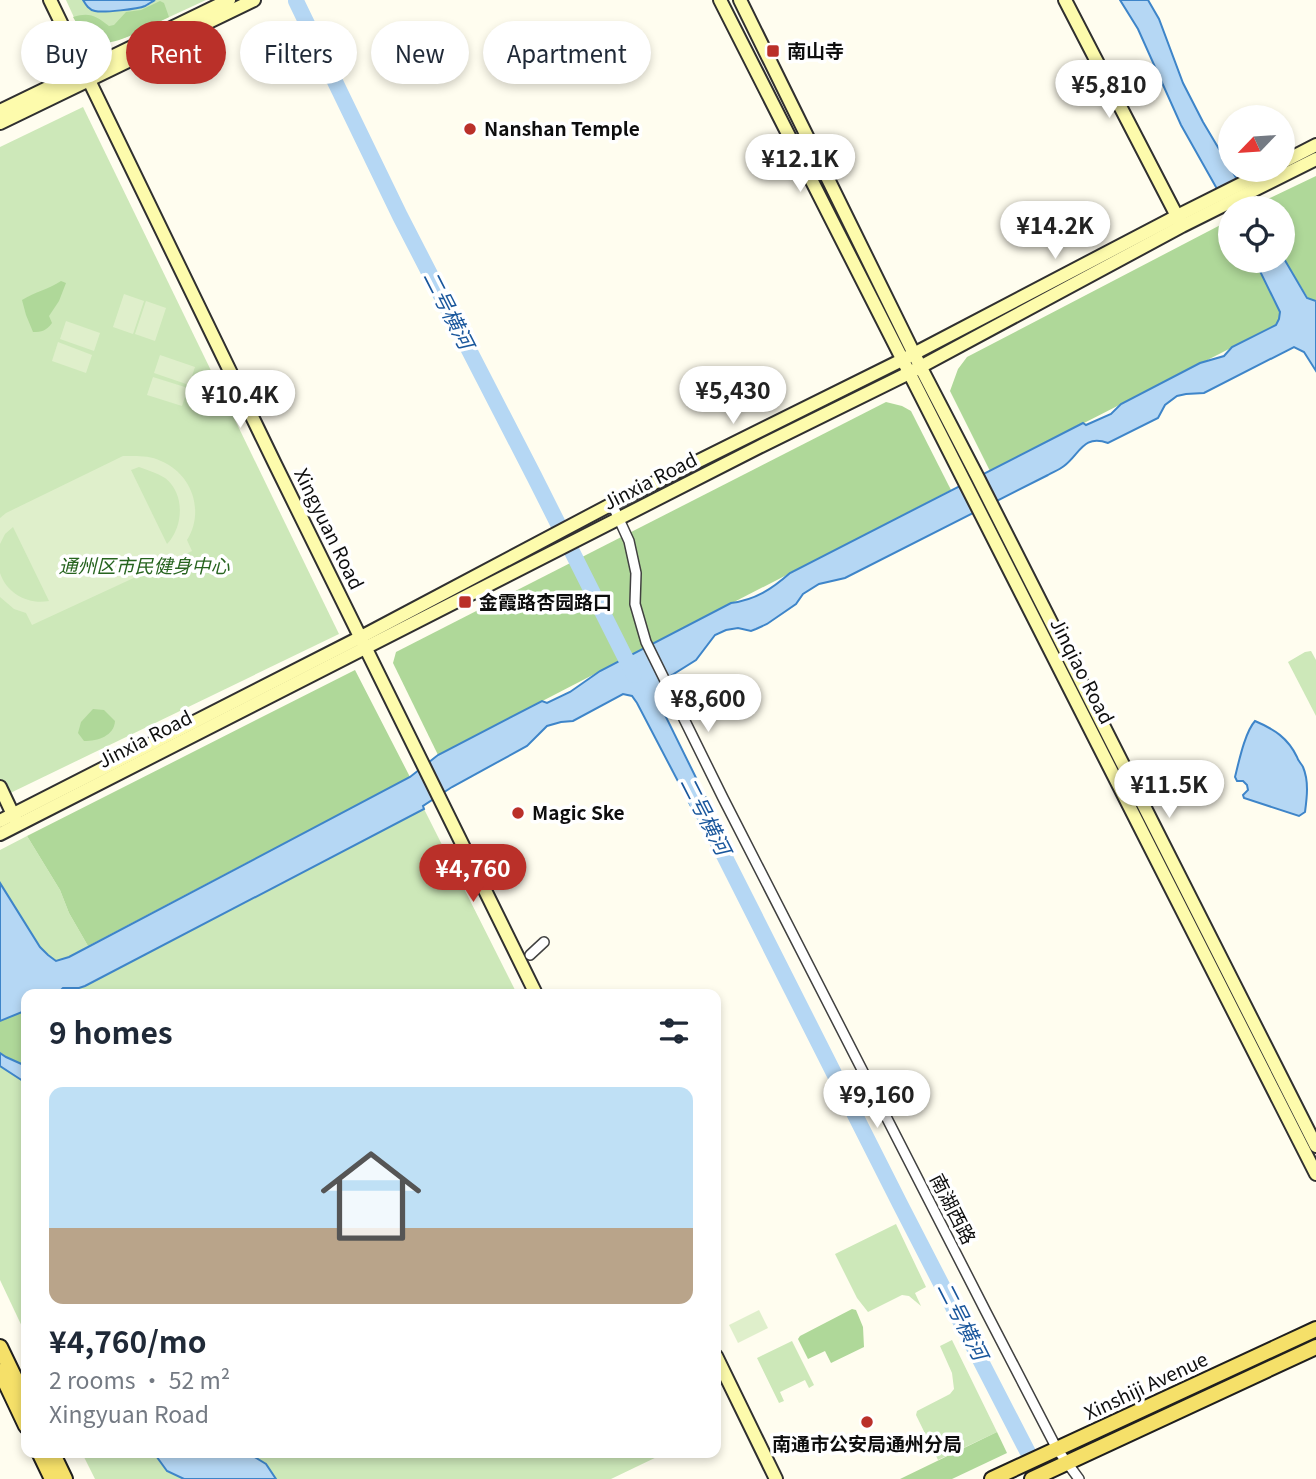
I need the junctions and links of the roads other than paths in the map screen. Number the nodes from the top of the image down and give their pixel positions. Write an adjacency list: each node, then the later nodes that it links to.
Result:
1 (50, 0): 7 (street, Xingyuan Road)
2 (229, 0): 8 (street)
3 (254, 0): 9 (street)
4 (720, 0): 21 (street)
5 (740, 0): 21 (street)
6 (1065, 0): 20 (street)
7 (60, 21)
8 (112, 62)
9 (112, 64)
10 (65, 84): 13 (street)
11 (70, 84): 14 (street)
12 (91, 84): 25 (street, Xingyuan Road)
13 (0, 111)
14 (0, 122)
15 (1316, 145): 16 (street)
16 (1295, 156)
17 (1316, 159): 19 (street, Jinxia Road)
18 (1256, 182): 19 (street, Jinxia Road)
19 (1251, 186): 20 (street, Jinxia Road)
20 (1180, 221): 21 (street, Jinxia Road); 22 (street, Jinxia Road)
21 (908, 357): 22 (street); 23 (street, Jinxia Road)
22 (914, 370): 24 (street, Jinxia Road); 33 (street, Jinqiao Road); 34 (street, Jinqiao Road)
23 (612, 504): 24 (street, 南湖西路); 25 (street, Jinxia Road)
24 (619, 519): 25 (street, Jinxia Road); 42 (street, 南湖西路)
25 (364, 643): 27 (street, Jinxia Road); 32 (street, Xingyuan Road)
26 (0, 787): 27 (street)
27 (15, 820): 28 (street, Jinxia Road); 29 (street, Jinxia Road)
28 (0, 821)
29 (0, 834)
30 (544, 942): 31 (street)
31 (530, 954)
32 (534, 989)
33 (1316, 1146)
34 (1316, 1174)
35 (1316, 1329): 42 (main road, Xinshiji Avenue)
36 (1316, 1347): 45 (main road, Xinshiji Avenue)
37 (1, 1351): 40 (main road)
38 (721, 1366): 48 (street)
39 (0, 1371): 41 (main road)
40 (21, 1391)
41 (21, 1415)
42 (1057, 1449): 45 (street, 南湖西路); 49 (main road, Xinshiji Avenue)
43 (42, 1458): 46 (main road)
44 (55, 1458): 47 (main road)
45 (1067, 1463): 50 (main road, Xinshiji Avenue); 51 (street, 南湖西路)
46 (52, 1479)
47 (65, 1479)
48 (776, 1479)
49 (992, 1479)
50 (1032, 1479)
51 (1079, 1479)

